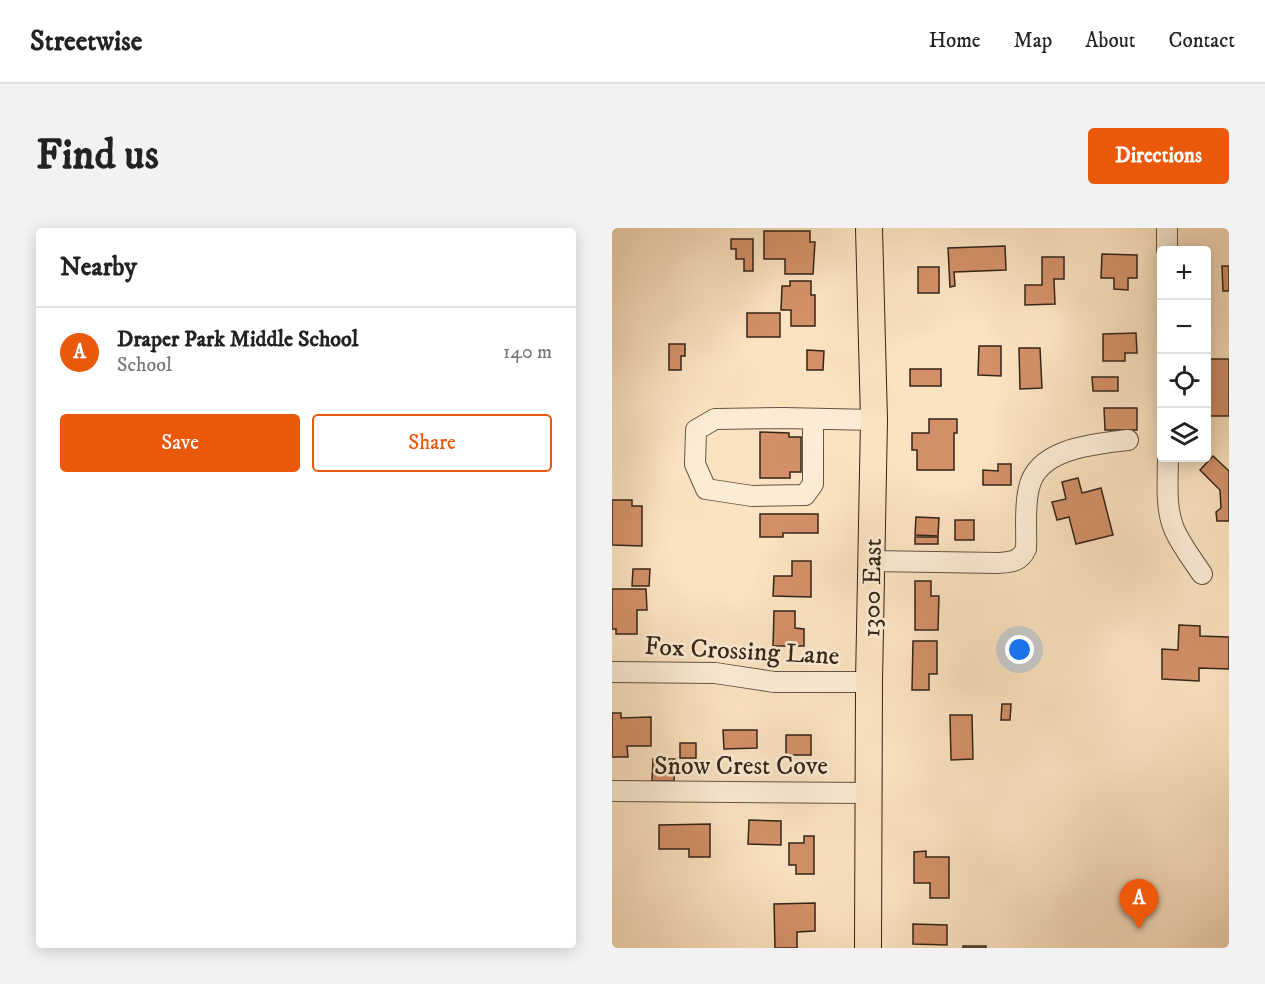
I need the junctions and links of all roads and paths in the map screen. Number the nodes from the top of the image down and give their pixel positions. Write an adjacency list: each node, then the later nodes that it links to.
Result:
1 (869, 228): 5 (main road, 1300 East)
2 (1167, 228): 3 (street)
3 (1167, 246)
4 (813, 418): 4 (street); 5 (street)
5 (874, 420): 8 (main road, 1300 East)
6 (1128, 440): 8 (street)
7 (1168, 462): 9 (street)
8 (872, 561): 11 (main road, 1300 East)
9 (1202, 574)
10 (612, 672): 11 (street, Fox Crossing Lane)
11 (869, 682): 13 (main road, 1300 East)
12 (612, 791): 13 (street, Snow Crest Cove)
13 (869, 793): 14 (main road, 1300 East)
14 (868, 948)

